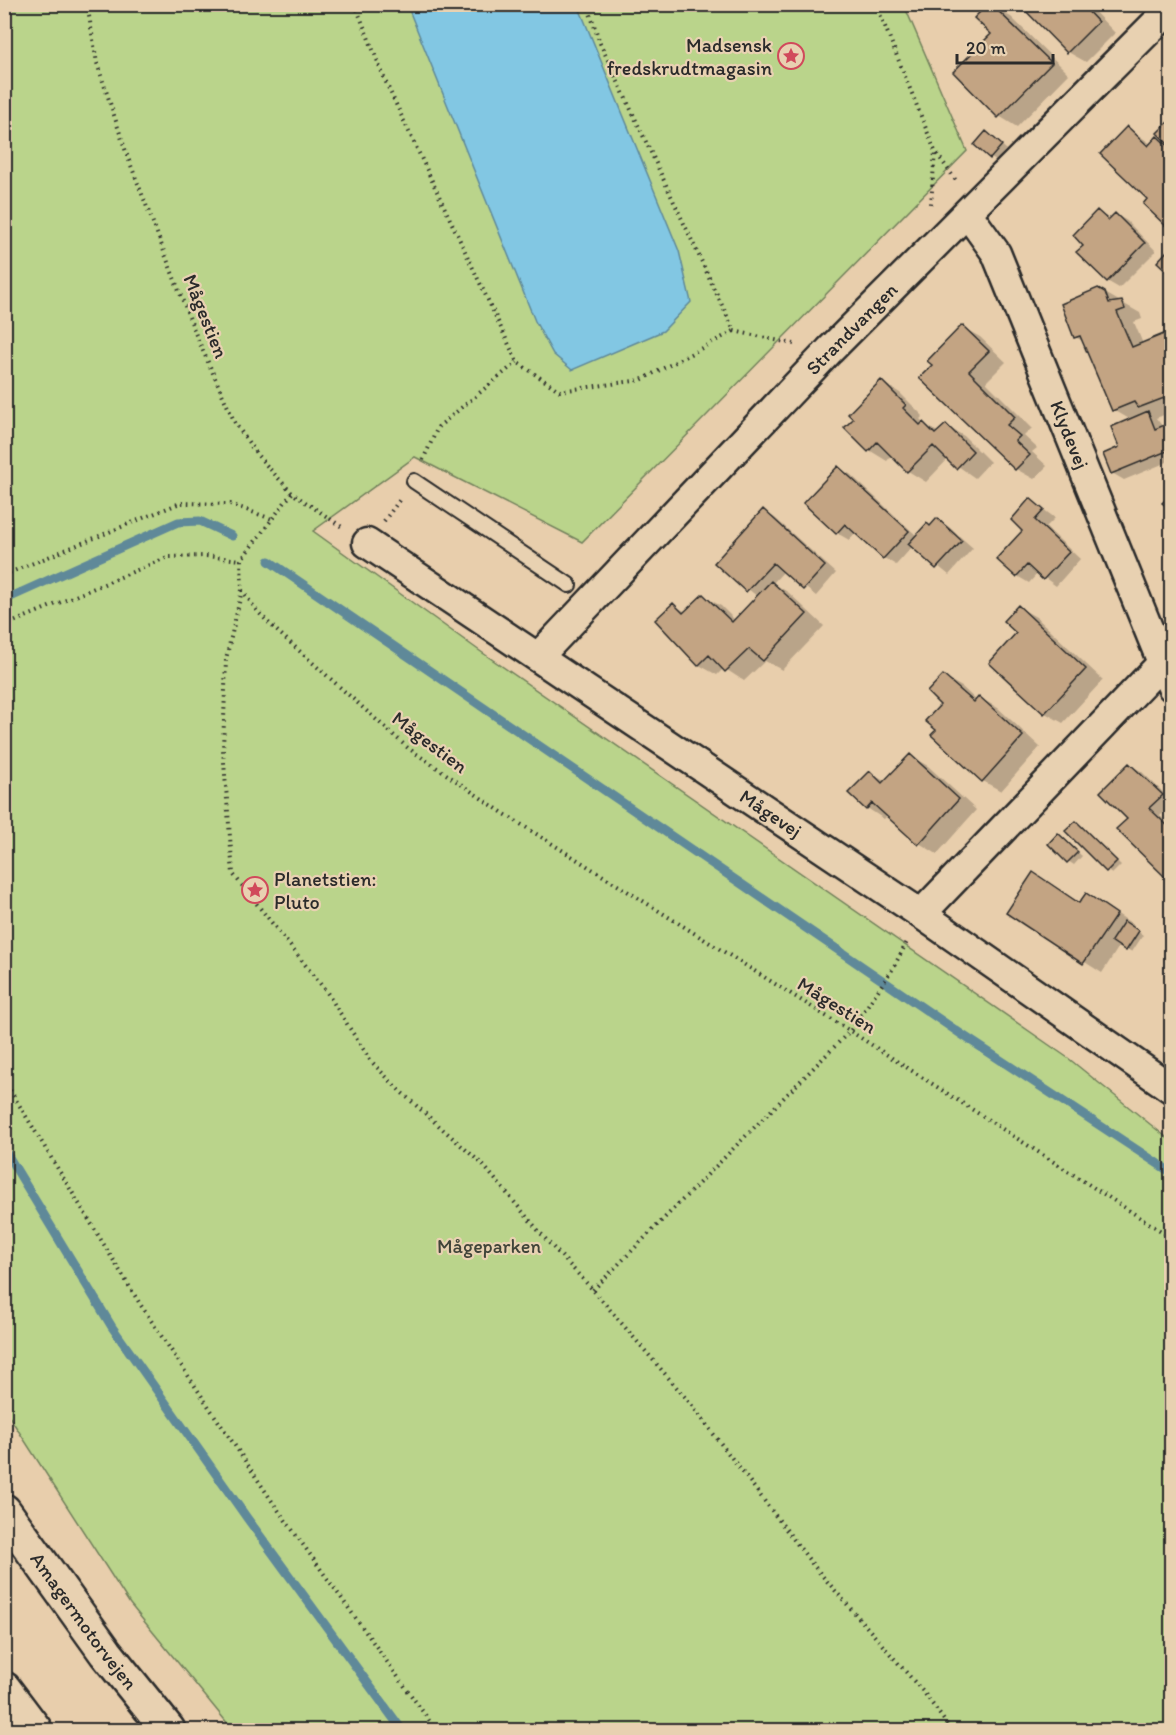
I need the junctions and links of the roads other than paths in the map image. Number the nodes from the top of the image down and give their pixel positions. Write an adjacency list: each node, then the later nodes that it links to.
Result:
1 (1172, 7): 2 (street, Strandvangen)
2 (972, 210): 6 (street, Strandvangen); 7 (street, Klydevej)
3 (414, 481): 5 (lane)
4 (367, 543): 6 (street, Mågevej)
5 (569, 585)
6 (538, 657): 8 (street, Mågevej)
7 (1168, 668): 8 (street, Klydevej)
8 (921, 914): 9 (street, Mågevej)
9 (1172, 1089)
10 (4, 1510): 13 (highway, Amagermotorvejen)
11 (4, 1689): 12 (highway)
12 (35, 1731)
13 (168, 1731)

